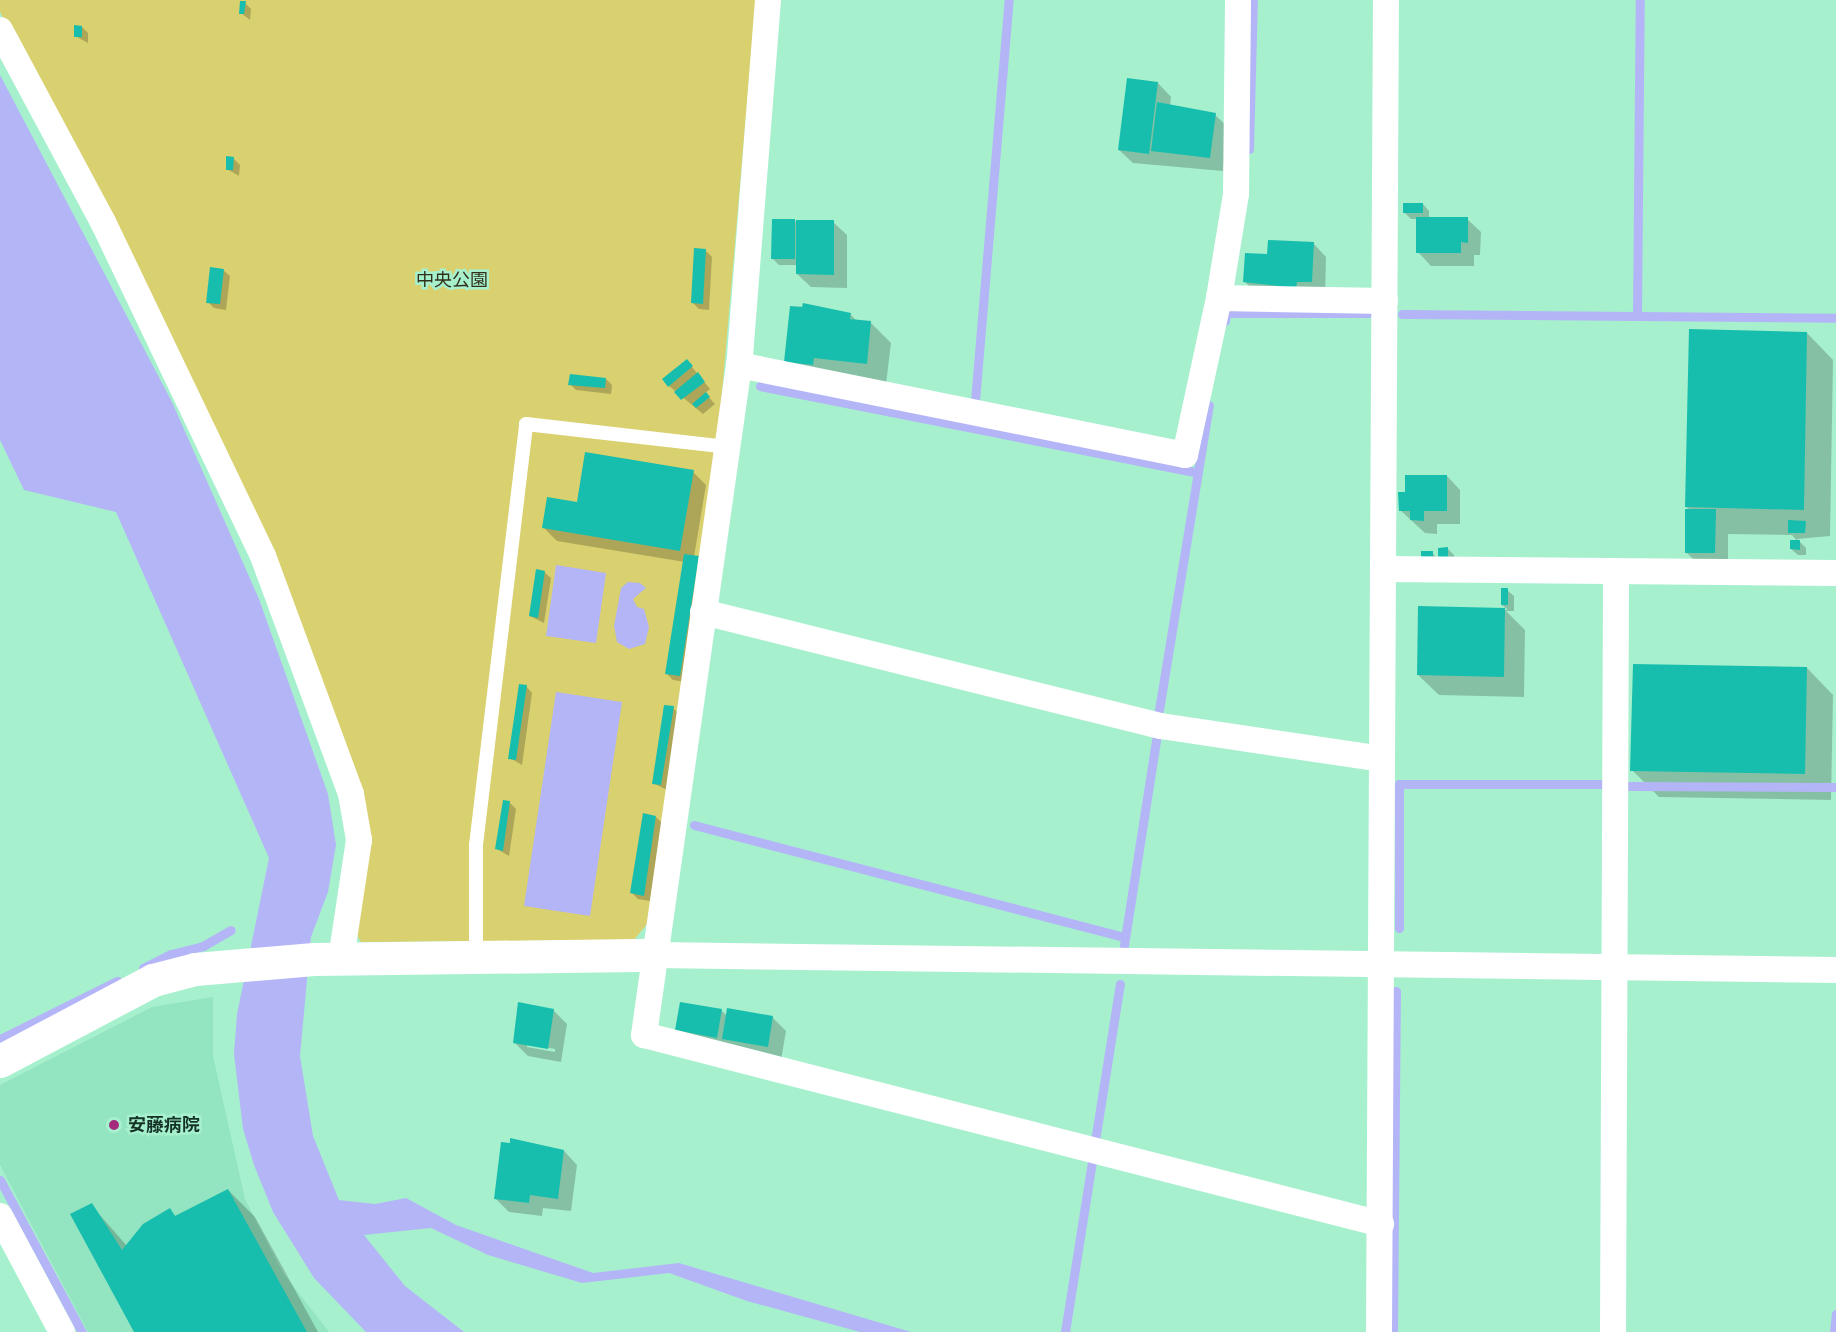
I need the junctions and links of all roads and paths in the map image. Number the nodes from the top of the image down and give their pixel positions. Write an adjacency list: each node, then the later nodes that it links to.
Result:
1 (768, 0): 7 (street)
2 (1238, 0): 5 (street)
3 (1386, 0): 6 (street)
4 (0, 30): 16 (street)
5 (1219, 298): 6 (street); 7 (street)
6 (1385, 301): 9 (street)
7 (739, 365): 8 (street)
8 (727, 447): 12 (street); 15 (lane)
9 (1384, 569): 10 (street); 13 (street)
10 (1616, 571): 11 (street); 18 (street)
11 (1836, 573)
12 (704, 612): 13 (street); 14 (street)
13 (1382, 759): 17 (street)
14 (654, 955): 15 (street); 17 (street); 22 (street)
15 (476, 958): 16 (street)
16 (328, 959): 20 (street)
17 (1383, 964): 18 (street); 22 (street)
18 (1616, 968): 19 (street); 25 (street)
19 (1836, 970)
20 (0, 1061)
21 (0, 1216): 23 (street)
22 (1381, 1224): 24 (street)
23 (63, 1332)
24 (1380, 1332)
25 (1613, 1332)

